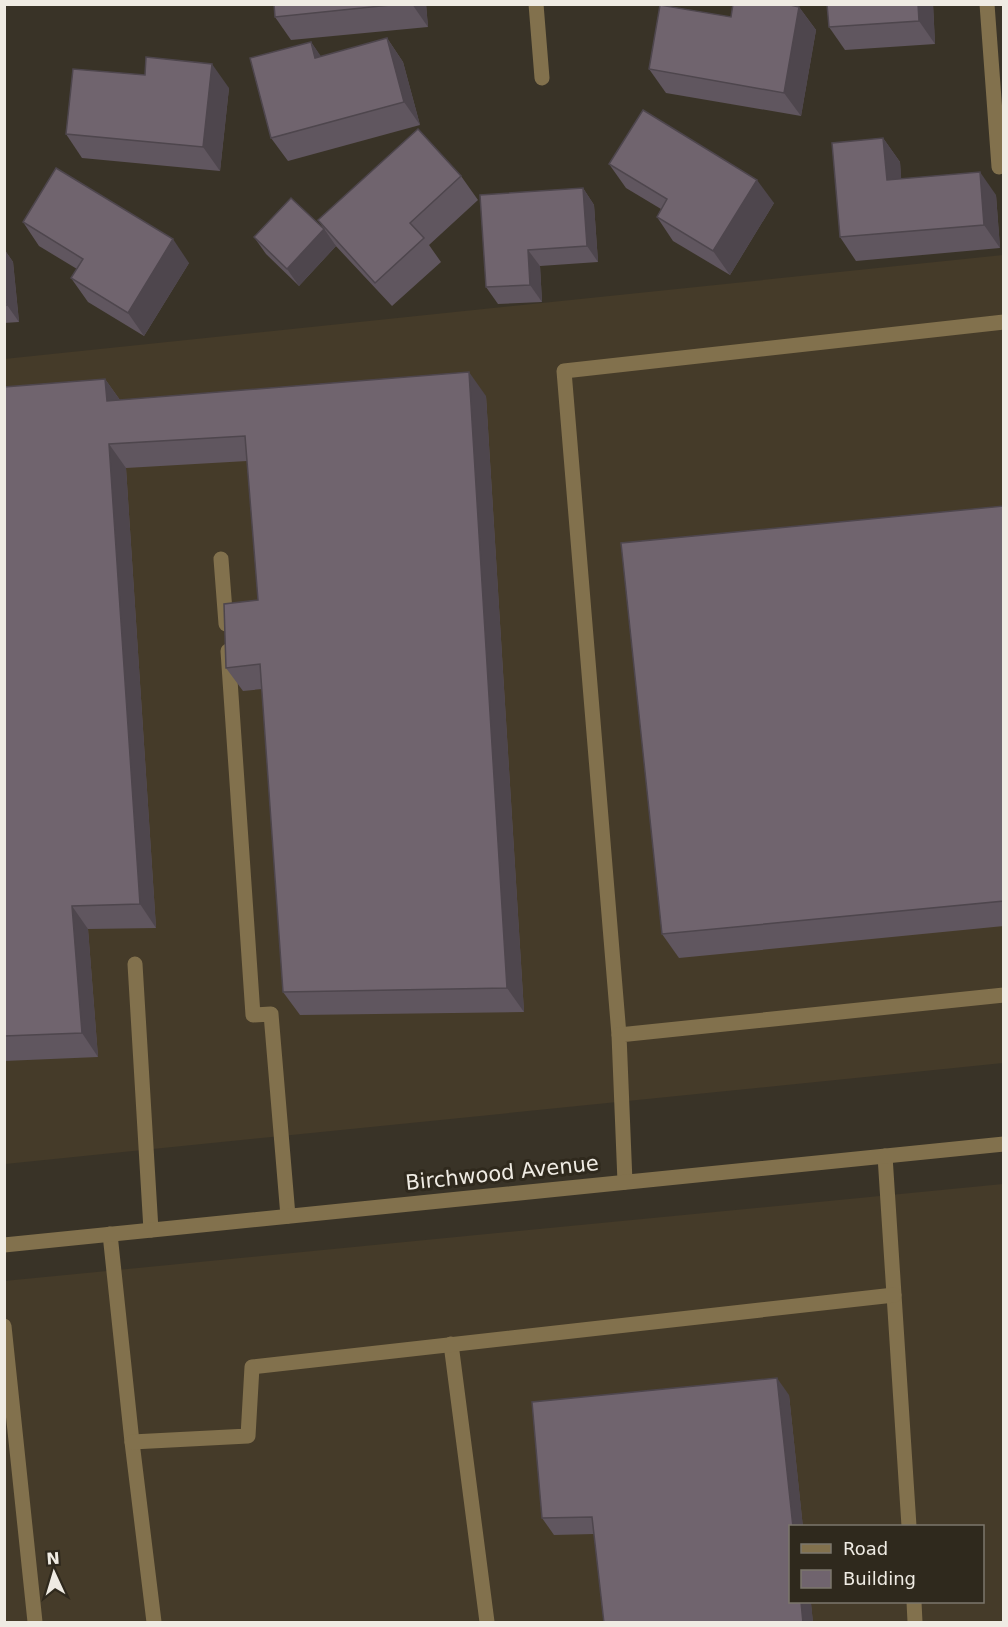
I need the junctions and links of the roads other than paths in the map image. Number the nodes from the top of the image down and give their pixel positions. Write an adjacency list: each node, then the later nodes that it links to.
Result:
1 (536, 4): 3 (street)
2 (987, 4): 4 (street)
3 (542, 78)
4 (999, 167)
5 (1004, 322): 9 (street)
6 (221, 559): 13 (street)
7 (135, 964): 14 (street)
8 (1004, 995): 9 (street)
9 (619, 1035): 12 (street)
10 (1004, 1144): 11 (street, Birchwood Avenue)
11 (885, 1156): 12 (street, Birchwood Avenue); 17 (street)
12 (625, 1182): 13 (street, Birchwood Avenue)
13 (288, 1216): 14 (street, Birchwood Avenue)
14 (151, 1230): 15 (street, Birchwood Avenue)
15 (110, 1234): 16 (street, Birchwood Avenue); 21 (street)
16 (4, 1245)
17 (894, 1295): 19 (street); 22 (street)
18 (4, 1326): 20 (street)
19 (451, 1344): 21 (street); 26 (street)
20 (6, 1354): 24 (street)
21 (132, 1442): 25 (street)
22 (909, 1525)
23 (914, 1603): 27 (street)
24 (35, 1623)
25 (154, 1623)
26 (487, 1623)
27 (915, 1623)

